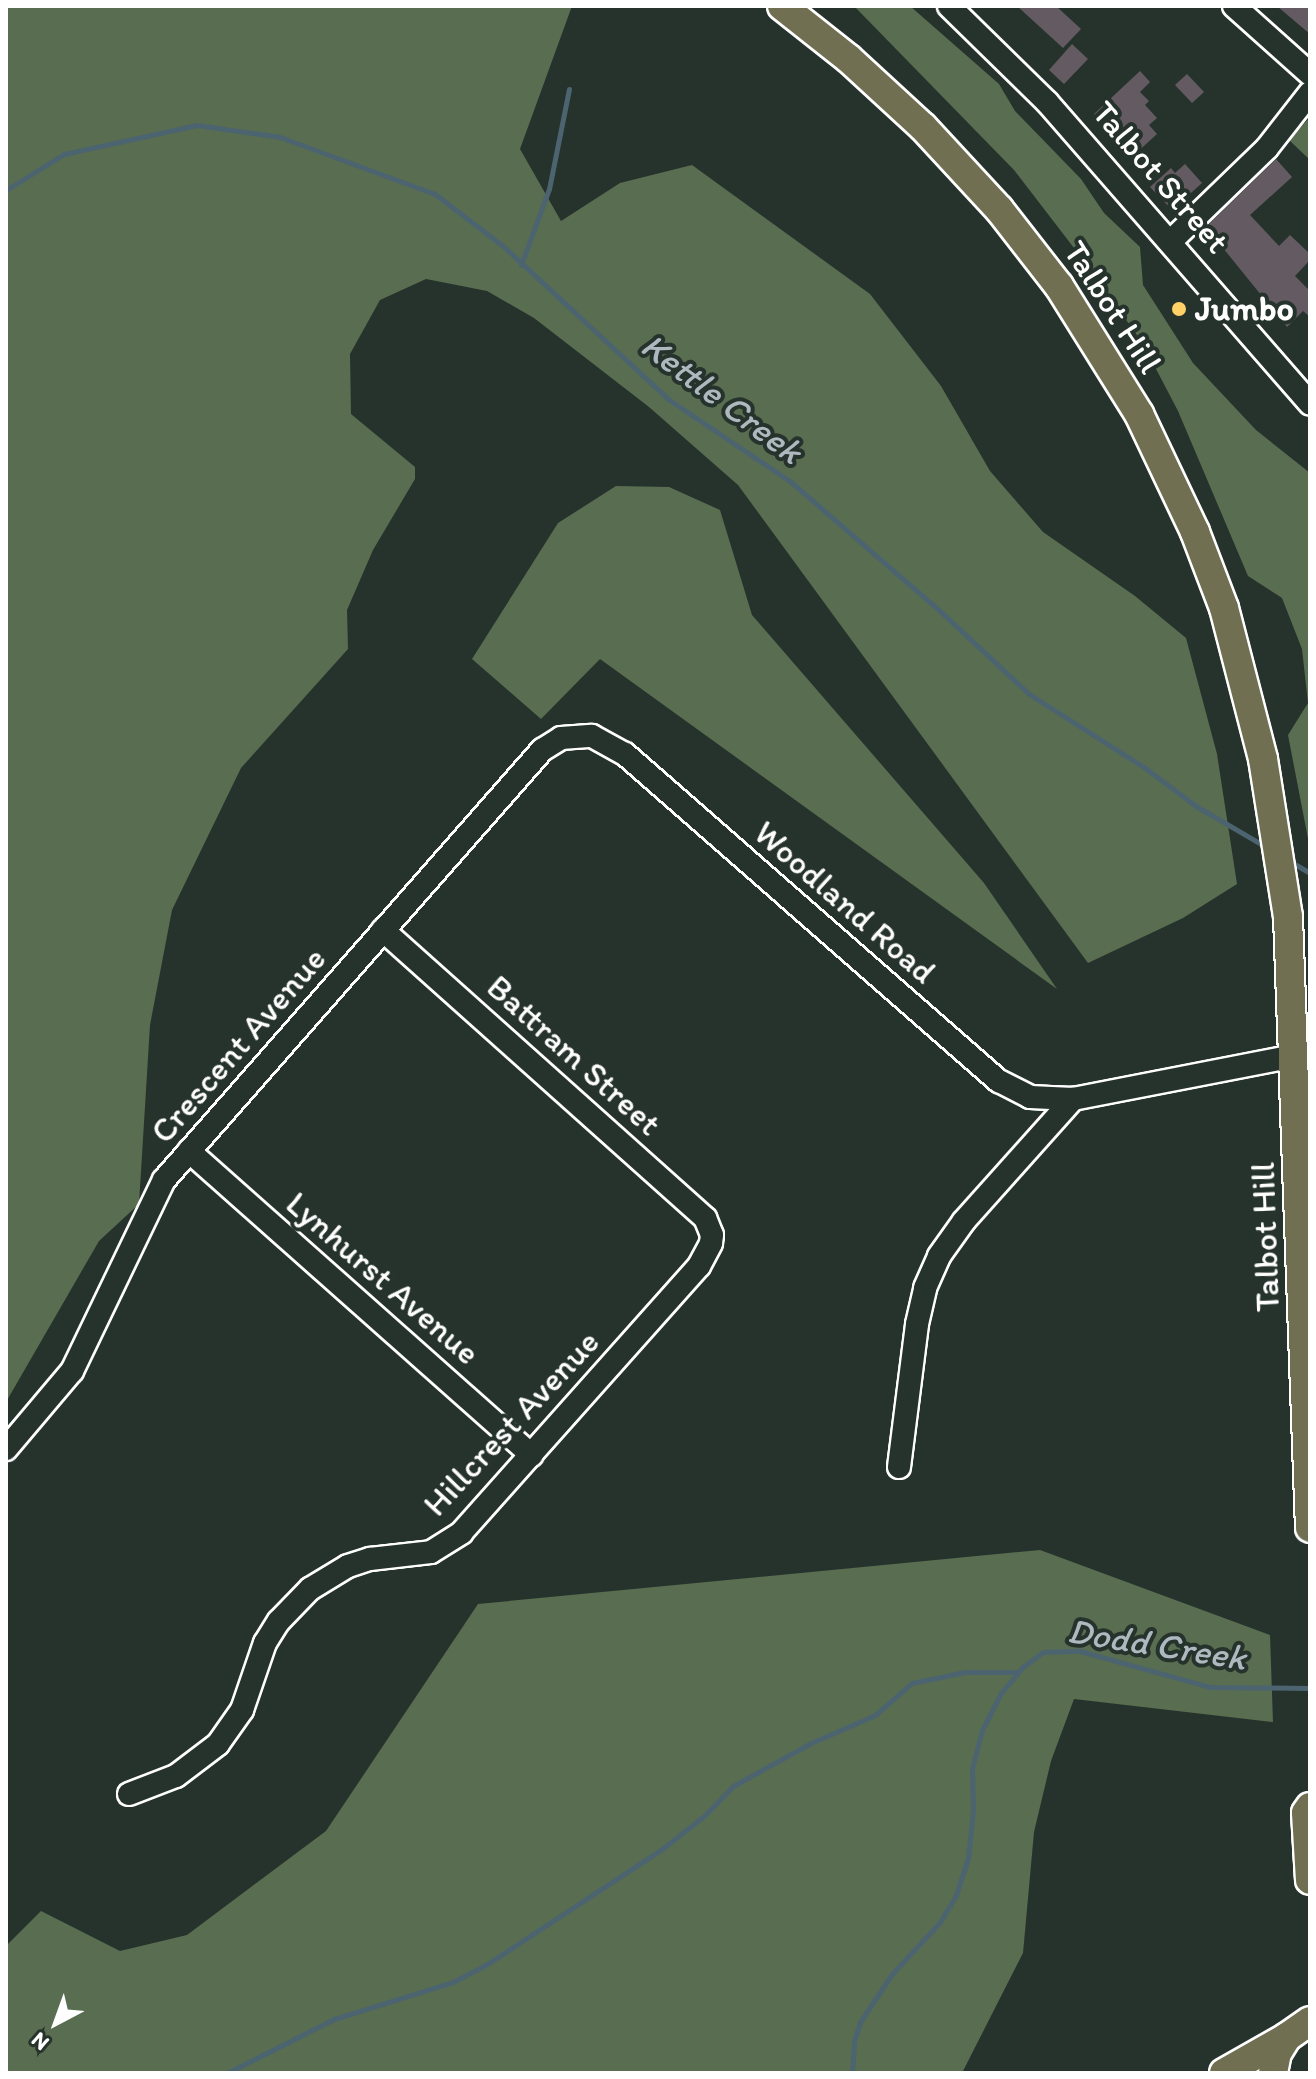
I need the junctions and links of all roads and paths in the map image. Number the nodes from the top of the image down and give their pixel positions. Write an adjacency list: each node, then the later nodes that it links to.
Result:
1 (782, 6): 10 (main road, Talbot Hill)
2 (949, 6): 6 (street, Talbot Street)
3 (1234, 6): 4 (street)
4 (1310, 74)
5 (1310, 93): 6 (street)
6 (1170, 242): 7 (street, Talbot Street)
7 (1310, 404)
8 (580, 734): 9 (street, Crescent Avenue); 11 (street, Woodland Road)
9 (383, 930): 12 (street, Crescent Avenue); 13 (street, Battram Street)
10 (1295, 1056): 11 (street, Woodland Road); 17 (main road, Talbot Hill)
11 (1073, 1099): 16 (street)
12 (189, 1151): 14 (street, Crescent Avenue); 15 (street, Lynhurst Avenue)
13 (712, 1235): 15 (street, Hillcrest Avenue)
14 (6, 1449)
15 (532, 1455): 18 (street, Hillcrest Avenue)
16 (899, 1467)
17 (1310, 1528)
18 (129, 1794)
19 (1310, 1807): 20 (main road)
20 (1310, 1880)
21 (1302, 2022): 22 (main road); 23 (main road)
22 (1224, 2073)
23 (1273, 2073)

